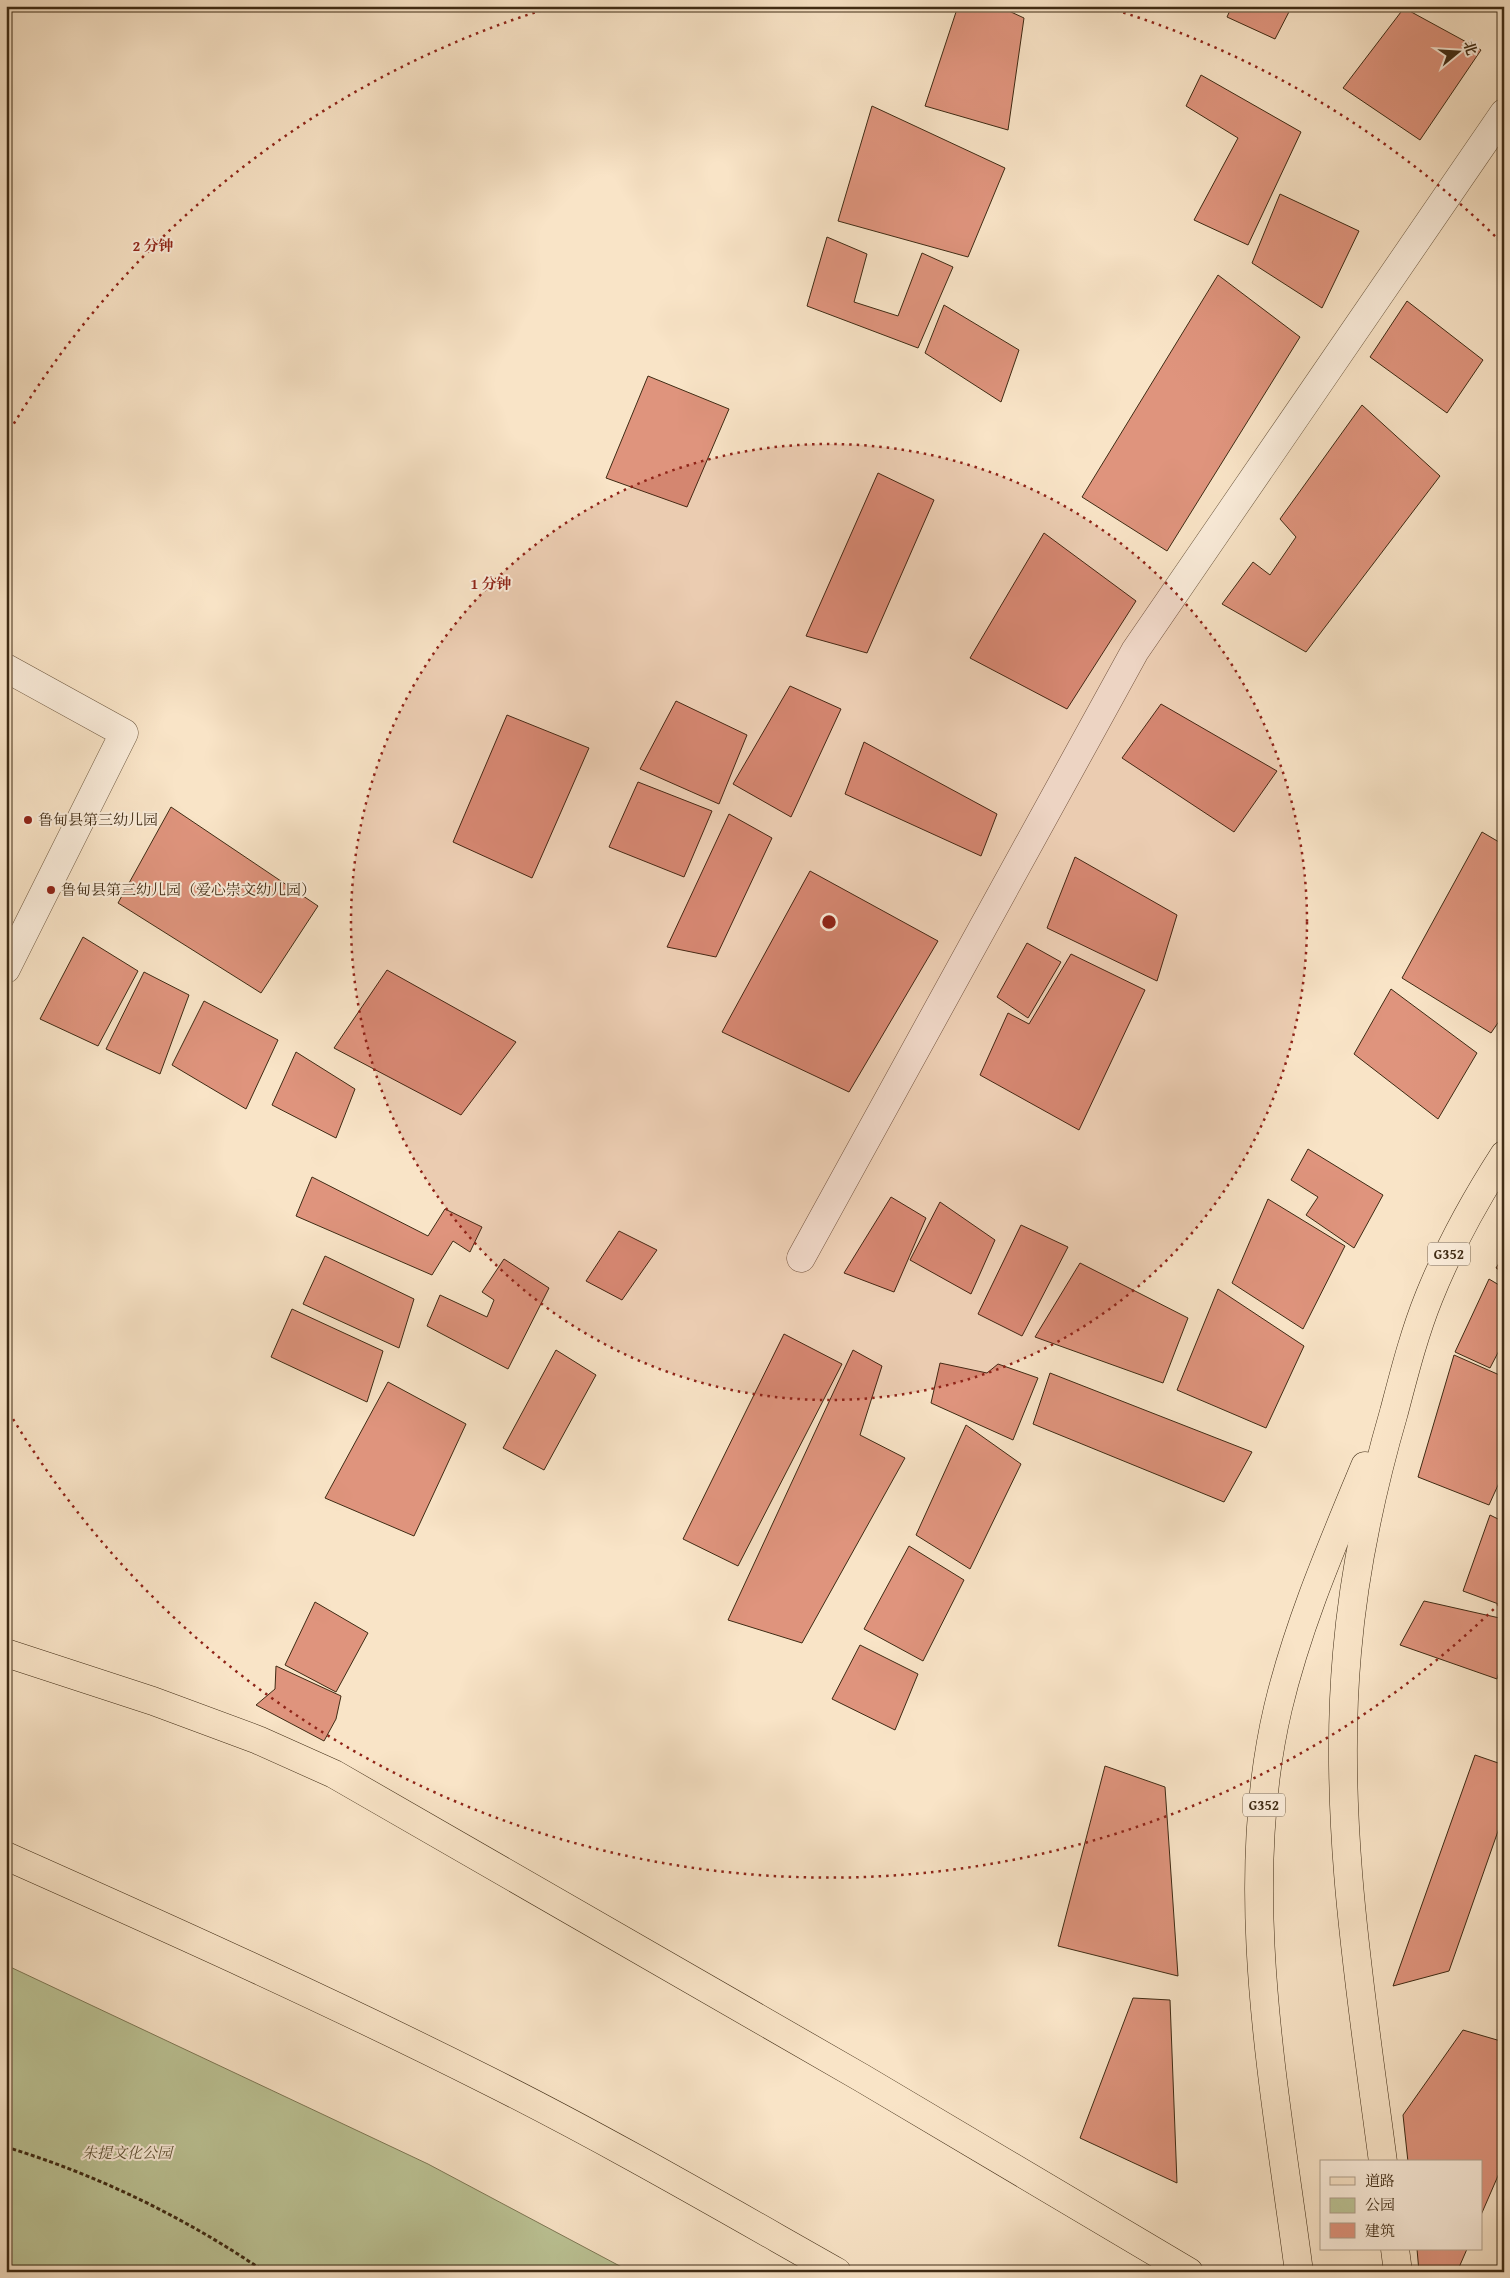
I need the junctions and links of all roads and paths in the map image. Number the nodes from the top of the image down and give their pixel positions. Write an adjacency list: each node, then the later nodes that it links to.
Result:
1 (1504, 113): 5 (street)
2 (6, 668): 3 (street)
3 (6, 969)
4 (1504, 1154): 6 (main road, G352)
5 (801, 1258)
6 (1408, 1361): 10 (main road, G352); 15 (main road, G352)
7 (6, 1652): 14 (main road)
8 (6, 1856): 13 (main road)
9 (6, 2147): 12 (path)
10 (1383, 2160)
11 (1395, 2250): 16 (main road)
12 (265, 2272)
13 (837, 2272)
14 (1189, 2272)
15 (1300, 2272)
16 (1398, 2272)

